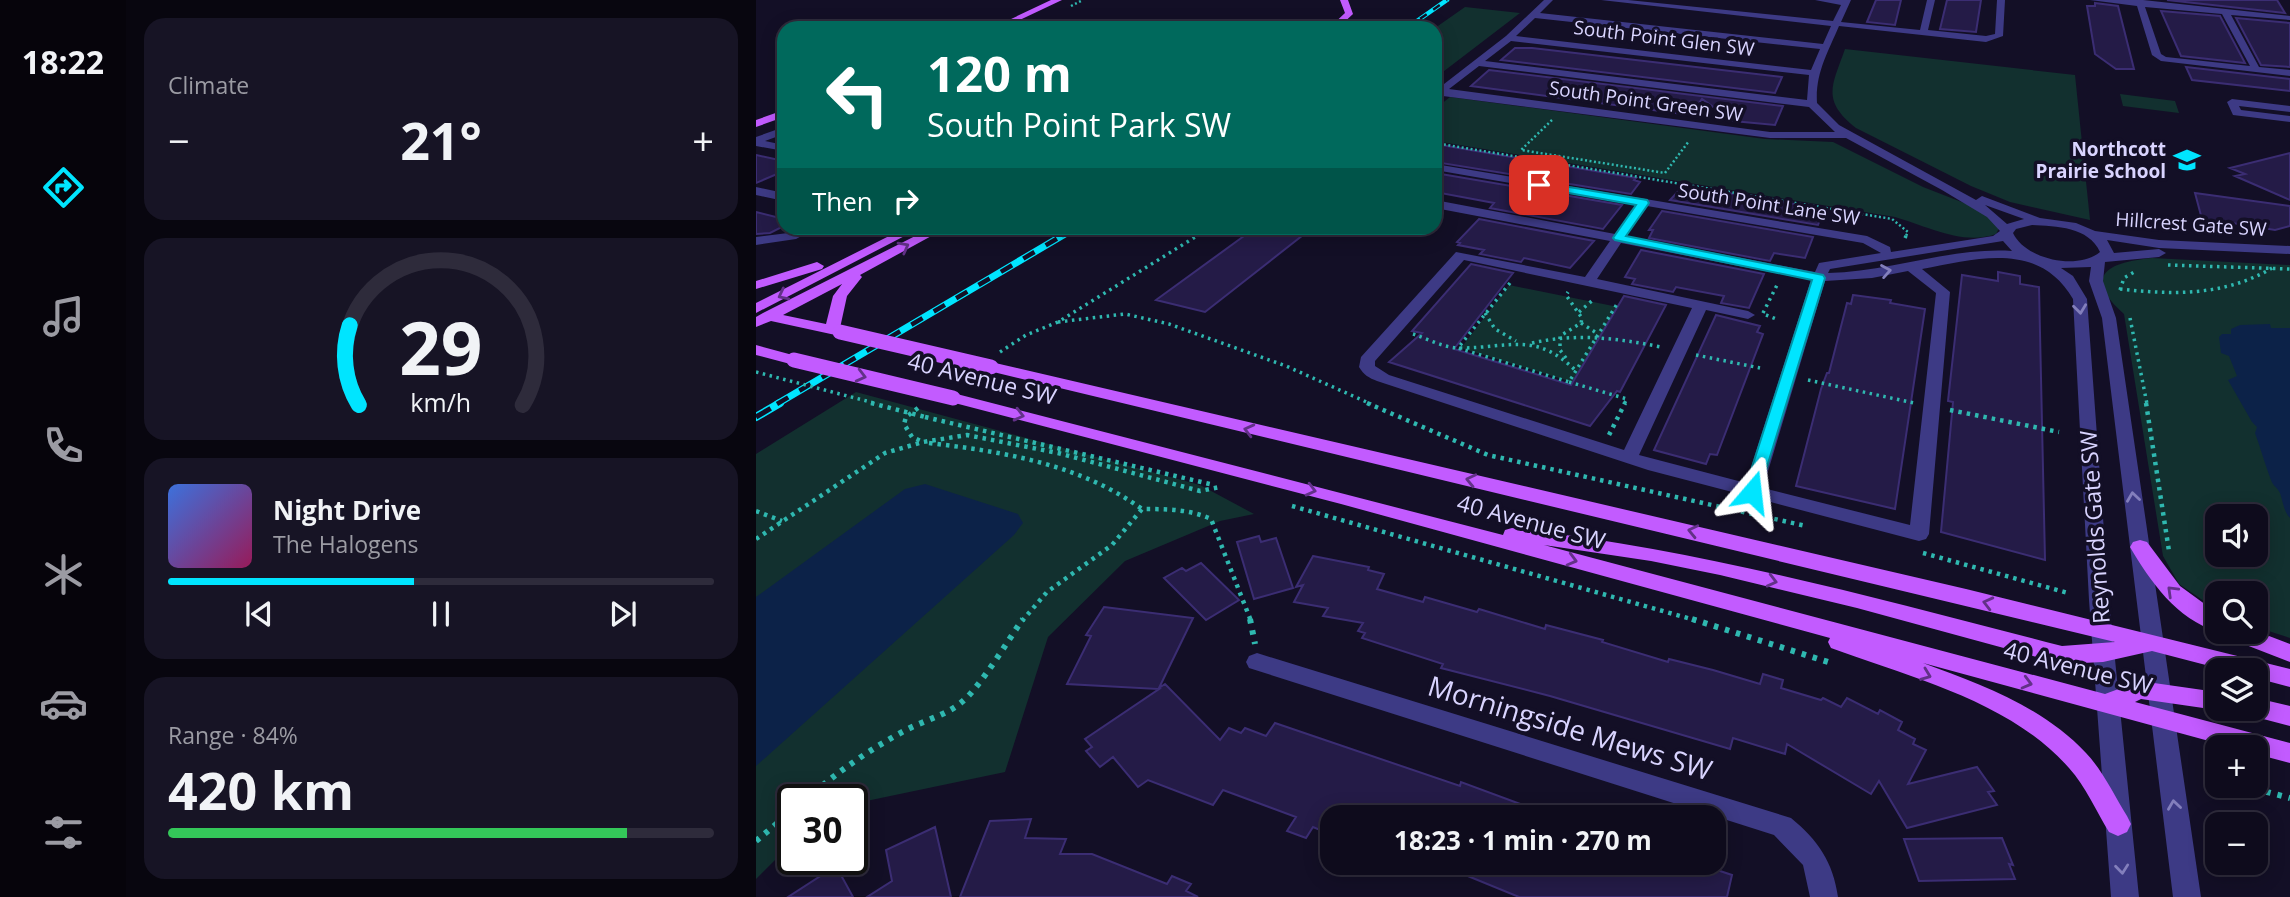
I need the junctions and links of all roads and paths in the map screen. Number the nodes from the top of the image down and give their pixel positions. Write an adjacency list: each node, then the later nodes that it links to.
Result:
1 (1058, 0): 14 (main road)
2 (1344, 0): 15 (main road)
3 (1549, 0): 12 (street)
4 (1605, 0): 16 (street)
5 (1819, 0): 9 (street)
6 (1931, 0): 17 (street)
7 (2001, 0): 17 (street)
8 (2094, 0): 10 (street)
9 (1847, 1): 16 (street)
10 (2140, 2): 11 (street); 21 (street)
11 (2225, 12): 13 (street); 21 (street)
12 (1534, 15): 18 (street); 19 (street)
13 (2290, 18)
14 (1012, 21)
15 (1341, 21)
16 (1836, 23): 17 (street); 19 (street)
17 (1923, 33)
18 (1509, 38): 20 (street); 22 (street, South Point Glen SW)
19 (1825, 47): 22 (street)
20 (1477, 63): 24 (street); 26 (street)
21 (2256, 69): 23 (street)
22 (1814, 73): 26 (street)
23 (2290, 73)
24 (1442, 90)
25 (1442, 94): 34 (street, South Point Green SW)
26 (1812, 104): 34 (street)
27 (2290, 109): 29 (street)
28 (777, 116): 31 (main road)
29 (2290, 119)
30 (1552, 120): 39 (path)
31 (756, 125): 32 (street)
32 (777, 129)
33 (777, 133): 36 (street)
34 (1847, 135): 46 (street)
35 (1689, 141): 44 (path)
36 (756, 142): 38 (street)
37 (1442, 144): 59 (path)
38 (777, 146)
39 (1521, 150): 40 (path); 41 (path)
40 (1516, 155)
41 (1596, 162): 42 (path); 44 (path)
42 (1592, 167)
43 (1442, 168): 47 (street, South Point Lane SW)
44 (1665, 173): 45 (path)
45 (1660, 179)
46 (1946, 187): 49 (street, Hillcrest Gate SW); 50 (street, Reynolds Gate SW)
47 (1643, 203): 57 (street, South Point Lane SW); 59 (street, South Point Lane SW)
48 (1442, 205): 57 (street, Hillcrest Gate SW)
49 (2045, 222): 50 (street); 51 (street, Hillcrest Gate SW)
50 (2006, 232): 61 (street, Reynolds Gate SW); 71 (street)
51 (2089, 233): 60 (street, Hillcrest Gate SW); 63 (street)
52 (793, 235): 58 (street)
53 (896, 235): 73 (main road)
54 (900, 235): 85 (main road, one-way to 85)
55 (927, 235): 65 (main road, one-way to 55)
56 (1198, 235): 101 (path)
57 (1619, 238): 71 (street, Hillcrest Gate SW); 72 (street, South Point Lane SW)
58 (756, 241)
59 (1881, 248)
60 (2290, 250)
61 (2034, 258): 63 (street, Hillcrest Gate SW); 66 (street, Hillcrest Gate SW); 123 (street, Reynolds Gate SW, one-way to 123)
62 (2290, 258): 63 (street, Hillcrest Gate SW)
63 (2101, 260): 119 (street, Reynolds Gate SW, one-way to 63)
64 (2167, 265): 67 (path)
65 (868, 266): 85 (main road); 91 (main road)
66 (1911, 267): 71 (street, Hillcrest Gate SW, one-way to 66); 112 (street)
67 (2273, 268): 68 (path); 77 (path)
68 (2290, 269)
69 (2141, 270): 75 (path)
70 (1780, 278): 87 (path)
71 (1819, 278): 112 (street)
72 (1582, 281): 78 (path); 83 (street); 90 (street)
73 (756, 285)
74 (1520, 285): 86 (path)
75 (2120, 289): 77 (path); 82 (path)
76 (1554, 292): 78 (path)
77 (2171, 293): 81 (path)
78 (1566, 295): 79 (path); 89 (path)
79 (1575, 297)
80 (1584, 298): 92 (path)
81 (2178, 300)
82 (2124, 301)
83 (1701, 305): 87 (street); 109 (street)
84 (2128, 310): 120 (path)
85 (761, 313): 88 (main road); 91 (main road, 40 Avenue SW)
86 (1485, 313): 94 (path); 96 (path)
87 (1755, 314)
88 (756, 323)
89 (1581, 323): 92 (path); 93 (path)
90 (1395, 328): 96 (path); 108 (street)
91 (836, 331): 101 (main road, 40 Avenue SW, bridge)
92 (1599, 334): 93 (path); 97 (path); 103 (path)
93 (1560, 337): 95 (path); 100 (path)
94 (1520, 343): 95 (path); 96 (path)
95 (1531, 344): 100 (path)
96 (1458, 348): 105 (path)
97 (1665, 348)
98 (756, 350): 117 (main road, 40 Avenue SW, one-way to 117, bridge)
99 (1690, 354): 102 (path)
100 (1566, 359): 103 (path)
101 (993, 361): 123 (main road, 40 Avenue SW, one-way to 101)
102 (1760, 368)
103 (1576, 371): 105 (path)
104 (756, 372): 110 (path, bridge)
105 (1569, 382): 108 (path)
106 (927, 401): 107 (path)
107 (923, 442): 110 (path); 114 (path); 116 (path)
108 (1601, 449): 109 (street)
109 (1629, 457): 112 (street)
110 (1215, 486): 111 (path)
111 (1228, 489)
112 (1752, 492)
113 (1281, 503): 128 (path)
114 (1142, 509): 127 (path); 137 (path)
115 (756, 511): 116 (path)
116 (782, 521): 118 (path)
117 (1463, 531): 121 (main road, 40 Avenue SW, one-way to 121); 123 (main road, one-way to 123)
118 (756, 539)
119 (2140, 547): 122 (main road, one-way to 119); 124 (street, Reynolds Gate SW)
120 (2171, 562)
121 (1748, 607): 132 (main road, 40 Avenue SW, one-way to 132); 141 (main road, one-way to 141)
122 (2205, 616)
123 (2103, 642): 124 (main road, 40 Avenue SW); 132 (street, Reynolds Gate SW)
124 (2153, 643): 129 (main road, 40 Avenue SW); 130 (street, Reynolds Gate SW)
125 (2267, 644): 126 (main road)
126 (2290, 653)
127 (1256, 662): 143 (street, Morningside Mews SW)
128 (1835, 664)
129 (2290, 678)
130 (2159, 691): 131 (main road); 132 (main road); 135 (street, Reynolds Gate SW)
131 (2205, 699)
132 (2106, 703): 135 (main road, 40 Avenue SW); 141 (street, Reynolds Gate SW)
133 (2268, 711): 134 (main road)
134 (2290, 716)
135 (2161, 717): 136 (main road, 40 Avenue SW); 145 (street, Reynolds Gate SW, one-way to 135)
136 (2290, 753)
137 (823, 784)
138 (2268, 793): 139 (path)
139 (2290, 799)
140 (777, 824): 142 (path)
141 (2118, 824): 144 (street, Reynolds Gate SW, one-way to 144)
142 (756, 842)
143 (1824, 897)
144 (2125, 897)
145 (2188, 897)

